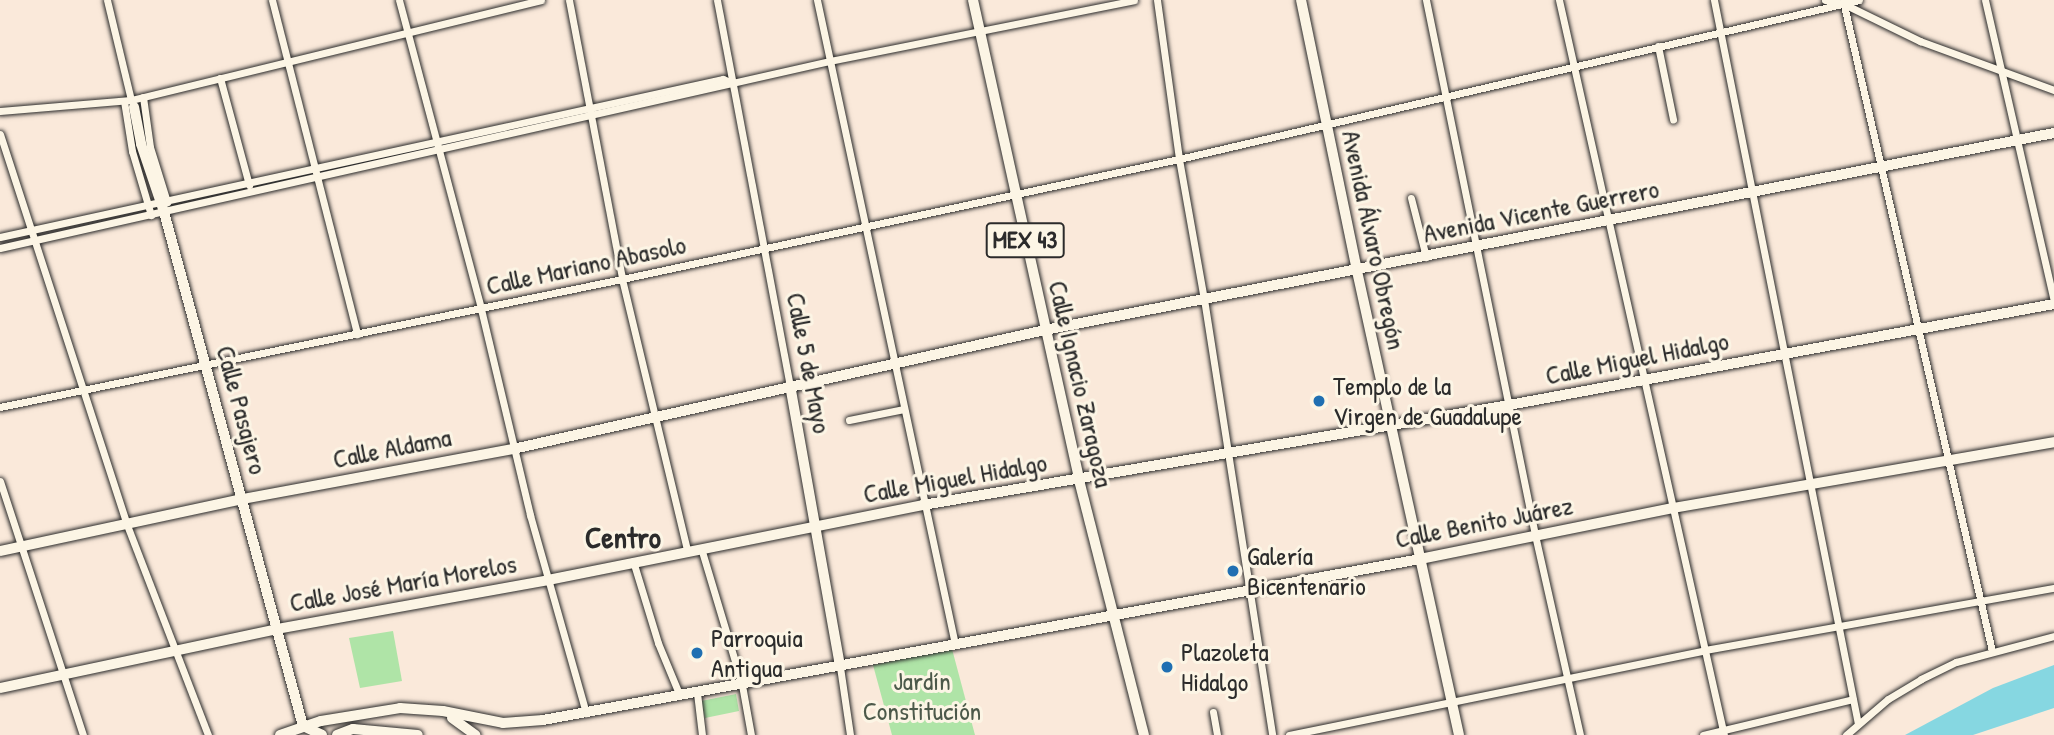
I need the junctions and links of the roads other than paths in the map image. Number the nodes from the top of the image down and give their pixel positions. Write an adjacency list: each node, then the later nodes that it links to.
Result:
1 (107, 0): 32 (street, Calle Pasajero)
2 (272, 0): 23 (street)
3 (399, 0): 20 (street)
4 (541, 0): 20 (street)
5 (569, 0): 34 (street)
6 (717, 0): 28 (street, Calle 5 de Mayo)
7 (817, 0): 24 (street)
8 (972, 0): 19 (street, Calle Ignacio Zaragoza / MEX 43)
9 (1134, 0): 19 (street)
10 (1157, 0): 41 (street)
11 (1301, 0): 36 (street, Avenida Álvaro Obregón)
12 (1426, 0): 30 (street)
13 (1559, 0): 25 (street)
14 (1714, 0): 21 (street)
15 (1825, 0): 18 (street)
16 (1859, 0): 18 (street, Calle Mariano Abasolo)
17 (1984, 0): 26 (street)
18 (1844, 2): 21 (street, Calle Mariano Abasolo); 26 (street); 42 (street)
19 (979, 30): 24 (street); 48 (street, Calle Ignacio Zaragoza / MEX 43)
20 (407, 32): 23 (street); 40 (street)
21 (1720, 32): 22 (street, Calle Mariano Abasolo); 47 (street)
22 (1658, 46): 25 (street, Calle Mariano Abasolo); 35 (street)
23 (287, 61): 27 (street); 43 (street)
24 (830, 61): 28 (street); 53 (street)
25 (1574, 66): 30 (street, Calle Mariano Abasolo); 52 (street)
26 (2001, 73): 29 (street); 39 (street)
27 (220, 78): 31 (street); 45 (street)
28 (732, 83): 34 (street); 59 (street, Calle 5 de Mayo)
29 (2054, 90)
30 (1447, 96): 36 (street, Calle Mariano Abasolo); 57 (street)
31 (143, 97): 32 (street); 50 (street)
32 (130, 102): 33 (street); 50 (street, Calle Pasajero)
33 (0, 111)
34 (591, 112): 40 (street); 62 (street)
35 (1673, 120)
36 (1326, 124): 41 (street, Calle Mariano Abasolo); 61 (street, Avenida Álvaro Obregón)
37 (2054, 133): 39 (street, Avenida Vicente Guerrero)
38 (0, 134): 54 (street)
39 (2017, 141): 42 (street, Avenida Vicente Guerrero); 64 (street)
40 (437, 146): 43 (street); 44 (street); 65 (street)
41 (1179, 159): 48 (street, Calle Mariano Abasolo); 63 (street)
42 (1881, 167): 47 (street, Avenida Vicente Guerrero); 66 (street)
43 (314, 168): 44 (street); 45 (street)
44 (317, 177): 46 (street); 68 (street)
45 (248, 183): 46 (street); 50 (street)
46 (251, 192): 50 (street)
47 (1752, 193): 52 (street, Avenida Vicente Guerrero); 69 (street)
48 (1015, 194): 53 (street, Calle Mariano Abasolo); 67 (street, Calle Ignacio Zaragoza / MEX 43)
49 (1411, 198): 60 (street)
50 (161, 206): 51 (street); 51 (street); 54 (street); 71 (street, Calle Pasajero)
51 (151, 215): 56 (street)
52 (1609, 221): 57 (street, Avenida Vicente Guerrero); 72 (street)
53 (866, 226): 59 (street, Calle Mariano Abasolo); 70 (street)
54 (31, 230): 55 (street); 56 (street)
55 (0, 237)
56 (34, 240): 58 (street); 74 (street)
57 (1478, 247): 60 (street, Avenida Vicente Guerrero); 75 (street)
58 (0, 248)
59 (763, 248): 62 (street, Calle Mariano Abasolo); 73 (street, Calle 5 de Mayo)
60 (1426, 257): 61 (street, Avenida Vicente Guerrero)
61 (1357, 271): 63 (street, Avenida Vicente Guerrero); 80 (street, Avenida Álvaro Obregón)
62 (622, 279): 65 (street, Calle Mariano Abasolo); 78 (street)
63 (1204, 299): 67 (street, Avenida Vicente Guerrero); 83 (street)
64 (2054, 303): 66 (street, Calle Miguel Hidalgo)
65 (481, 309): 68 (street, Calle Mariano Abasolo); 82 (street)
66 (1918, 329): 69 (street, Calle Miguel Hidalgo); 84 (street)
67 (1045, 330): 70 (street, Avenida Vicente Guerrero); 85 (street, Calle Ignacio Zaragoza / MEX 43)
68 (357, 334): 71 (street, Calle Mariano Abasolo)
69 (1784, 354): 72 (street, Calle Miguel Hidalgo); 87 (street)
70 (896, 363): 73 (street, Avenida Vicente Guerrero); 77 (street)
71 (206, 365): 74 (street, Calle Mariano Abasolo); 88 (street, Calle Pasajero)
72 (1644, 380): 75 (street, Calle Miguel Hidalgo); 90 (street)
73 (790, 385): 78 (street, Calle Aldama); 92 (street, Calle 5 de Mayo)
74 (83, 391): 76 (street, Calle Mariano Abasolo); 91 (street)
75 (1509, 405): 80 (street, Calle Miguel Hidalgo); 93 (street)
76 (0, 407)
77 (904, 409): 79 (street); 89 (street)
78 (653, 418): 82 (street, Calle Aldama); 96 (street)
79 (849, 420)
80 (1390, 423): 83 (street, Calle Miguel Hidalgo); 98 (street, Avenida Álvaro Obregón)
81 (2054, 442): 84 (street, Calle Benito Juárez)
82 (513, 449): 88 (street, Calle Aldama); 100 (street)
83 (1228, 454): 85 (street, Calle Miguel Hidalgo); 102 (street)
84 (1947, 460): 87 (street, Calle Benito Juárez); 103 (street)
85 (1079, 480): 89 (street, Calle Miguel Hidalgo); 104 (street, Calle Ignacio Zaragoza / MEX 43)
86 (0, 481): 94 (street)
87 (1810, 484): 90 (street, Calle Benito Juárez); 105 (street)
88 (243, 499): 91 (street, Calle Aldama); 106 (street, Calle Pasajero)
89 (923, 505): 92 (street, Calle Miguel Hidalgo); 108 (street)
90 (1673, 508): 93 (street, Calle Benito Juárez); 110 (street)
91 (127, 525): 94 (street, Calle Aldama); 109 (street)
92 (815, 526): 95 (street, Calle José María Morelos); 112 (street, Calle 5 de Mayo)
93 (1535, 535): 98 (street, Calle Benito Juárez); 114 (street)
94 (20, 547): 97 (street, Calle Aldama); 113 (street)
95 (700, 548): 96 (street, Calle José María Morelos); 115 (street)
96 (687, 550): 99 (street, Calle José María Morelos)
97 (0, 551)
98 (1420, 559): 102 (street, Calle Benito Juárez); 120 (street, Avenida Álvaro Obregón)
99 (633, 561): 100 (street, Calle José María Morelos); 118 (street)
100 (548, 580): 106 (street, Calle José María Morelos); 123 (street)
101 (2054, 588): 103 (street)
102 (1249, 591): 104 (street, Calle Benito Juárez); 142 (street)
103 (1979, 601): 105 (street); 111 (street)
104 (1111, 614): 108 (street, Calle Benito Juárez); 140 (street, Calle Ignacio Zaragoza / MEX 43)
105 (1839, 626): 110 (street); 119 (street)
106 (277, 629): 109 (street, Calle José María Morelos); 126 (street, Calle Pasajero)
107 (2054, 636): 111 (street)
108 (955, 644): 112 (street, Calle Benito Juárez)
109 (173, 650): 113 (street, Calle José María Morelos); 131 (street)
110 (1705, 650): 114 (street); 128 (street)
111 (1992, 651): 125 (street)
112 (841, 667): 115 (street, Calle Benito Juárez); 139 (street, Calle 5 de Mayo)
113 (62, 675): 116 (street, Calle José María Morelos); 130 (street)
114 (1566, 677): 120 (street); 144 (street)
115 (742, 685): 117 (street, Calle Benito Juárez); 138 (street)
116 (0, 688)
117 (697, 694): 118 (street, Calle Benito Juárez); 137 (street)
118 (680, 696): 123 (street, Calle Benito Juárez)
119 (1853, 699): 125 (street); 128 (street)
120 (1451, 700): 129 (street); 143 (street, Avenida Álvaro Obregón)
121 (443, 711): 123 (street, Calle Benito Juárez); 124 (street, Calle Benito Juárez); 136 (street)
122 (1213, 712): 141 (street)
123 (586, 713)
124 (365, 714): 126 (street, Calle Benito Juárez); 127 (street)
125 (1858, 724): 146 (street)
126 (303, 726): 132 (street, Calle Benito Juárez); 133 (street); 134 (street)
127 (339, 733): 135 (street)
128 (1724, 733): 145 (street)
129 (1295, 734)
130 (83, 735)
131 (208, 735)
132 (280, 735)
133 (293, 735)
134 (322, 735)
135 (418, 735)
136 (475, 735)
137 (702, 735)
138 (751, 735)
139 (850, 735)
140 (1144, 735)
141 (1217, 735)
142 (1272, 735)
143 (1459, 735)
144 (1580, 735)
145 (1703, 735)
146 (1846, 735)

